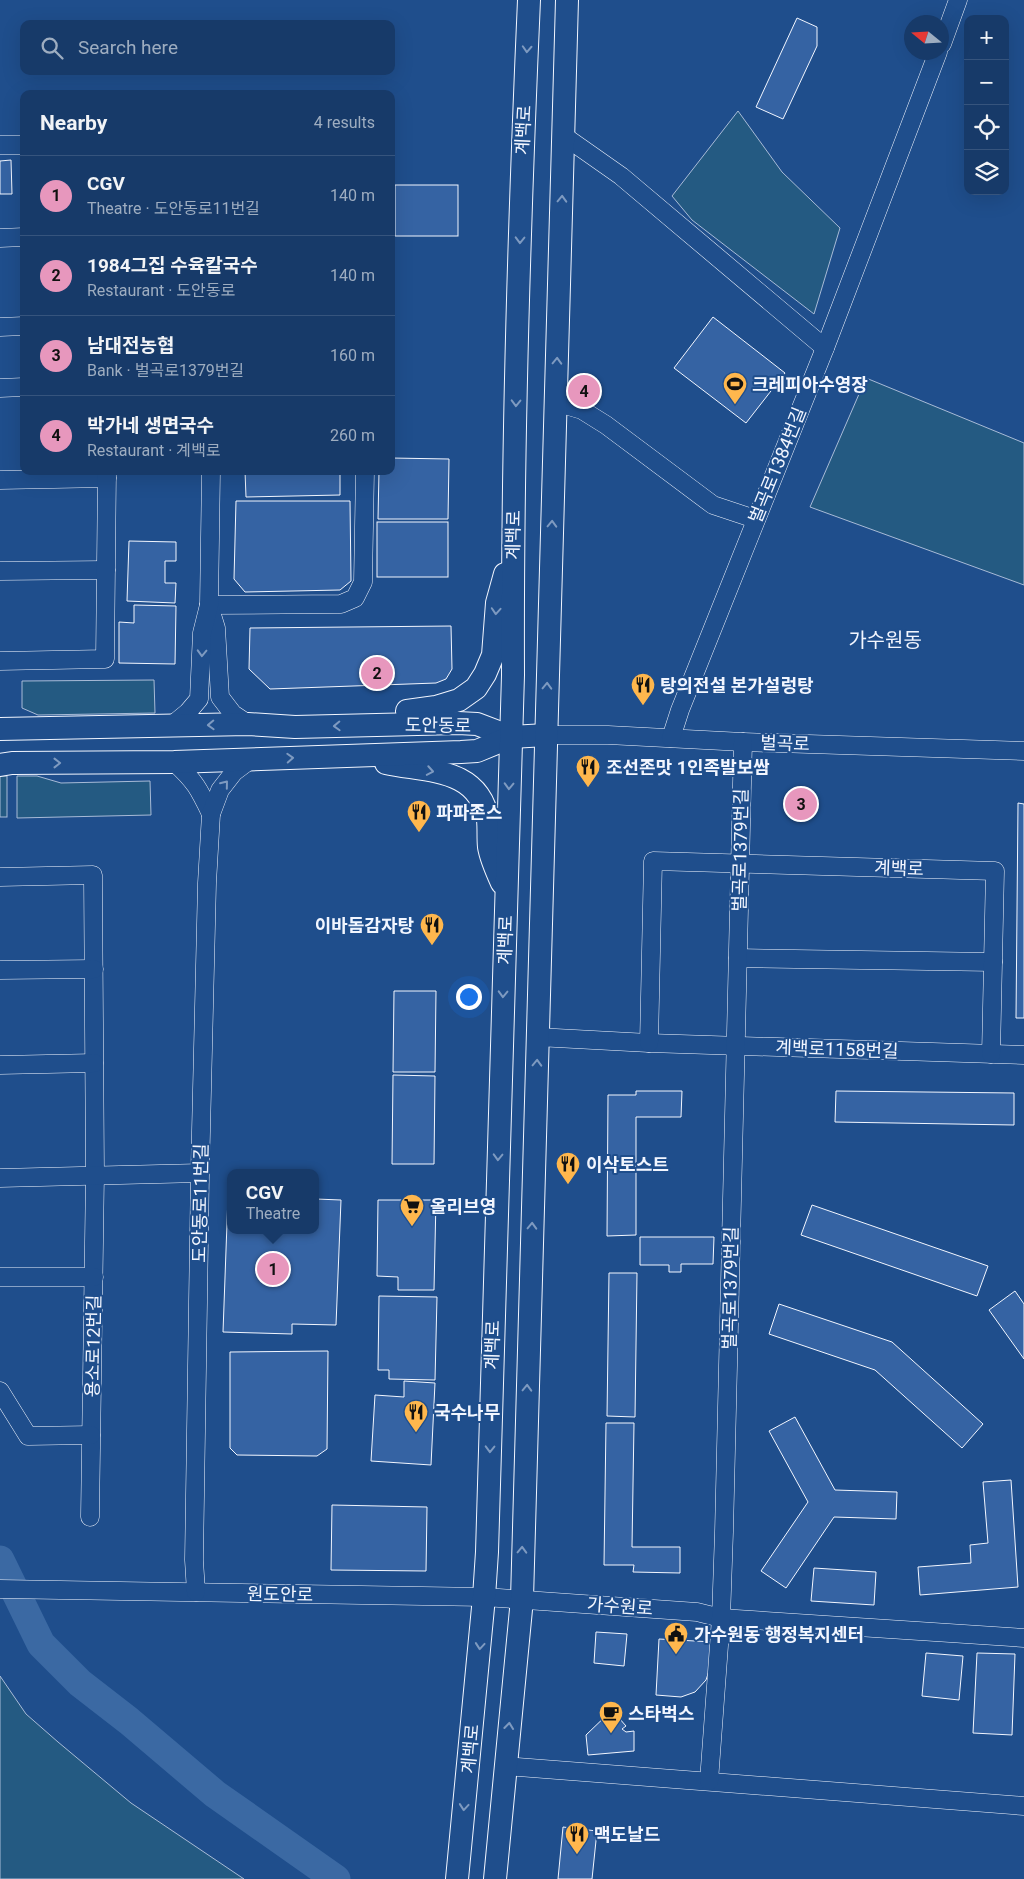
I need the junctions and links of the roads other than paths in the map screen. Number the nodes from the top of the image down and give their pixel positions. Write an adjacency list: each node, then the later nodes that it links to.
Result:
1 (529, 0): 22 (main road, 계백로, one-way to 22)
2 (567, 0): 6 (main road, 계백로)
3 (958, 0): 4 (street)
4 (949, 25)
5 (935, 60): 13 (street, 벌곡로1384번길)
6 (564, 136): 13 (street); 16 (main road, 계백로, one-way to 6)
7 (0, 145): 8 (street)
8 (20, 145)
9 (20, 237): 10 (street)
10 (0, 238)
11 (0, 326): 12 (street)
12 (20, 326)
13 (825, 348): 21 (street, 벌곡로1384번길)
14 (20, 387): 15 (street)
15 (0, 388)
16 (555, 402): 21 (street); 31 (main road, 계백로, one-way to 16)
17 (107, 475): 20 (street); 23 (street)
18 (211, 475): 25 (street)
19 (365, 475): 25 (street)
20 (0, 480)
21 (755, 518): 33 (street, 벌곡로1384번길)
22 (512, 547): 28 (main road, one-way to 28); 32 (main road, 계백로)
23 (106, 570): 24 (street); 26 (street)
24 (0, 571)
25 (209, 605): 27 (street); 29 (street, one-way to 29)
26 (0, 661)
27 (248, 724): 28 (main road, 도안동로, one-way to 27); 29 (main road, 도안동로, one-way to 29)
28 (379, 724): 32 (main road, 도안동로)
29 (172, 726): 30 (main road, 도안동로)
30 (0, 729)
31 (546, 735): 32 (main road); 33 (street, 벌곡로); 48 (main road, 계백로)
32 (511, 737): 36 (main road, 도안동로); 43 (main road, 계백로, one-way to 43)
33 (671, 738): 34 (street, 벌곡로)
34 (743, 742): 35 (street, 벌곡로); 41 (street, 벌곡로1379번길)
35 (1024, 751)
36 (348, 755): 37 (main road, 도안동로, one-way to 36); 43 (main road, one-way to 43)
37 (250, 760): 38 (main road, 도안동로); 40 (street, one-way to 37)
38 (174, 762): 39 (main road, 도안동로, one-way to 38); 40 (street)
39 (0, 765)
40 (211, 814): 55 (street, 도안동로11번길)
41 (740, 862): 44 (street, 벌곡로1379번길); 45 (street, 계백로); 49 (street, 계백로)
42 (0, 877): 46 (street, 용소로12번길)
43 (506, 893): 65 (main road, 계백로, one-way to 65)
44 (738, 958): 45 (street); 50 (street, 벌곡로1379번길)
45 (993, 962): 51 (street)
46 (94, 969): 47 (street); 53 (street, 용소로12번길)
47 (0, 970)
48 (537, 1037): 49 (street, 계백로1158번길); 66 (main road, 계백로, one-way to 48)
49 (649, 1043): 50 (street, 계백로1158번길)
50 (736, 1046): 51 (street, 계백로1158번길); 67 (street, 벌곡로1379번길)
51 (991, 1054): 52 (street, 계백로1158번길)
52 (1024, 1055)
53 (94, 1063): 54 (street); 56 (street, 용소로12번길)
54 (0, 1065)
55 (200, 1173): 56 (street); 64 (street, 도안동로11번길)
56 (96, 1174): 57 (street); 59 (street, 용소로12번길)
57 (0, 1178)
58 (0, 1277): 59 (street)
59 (94, 1277): 61 (street, 용소로12번길)
60 (0, 1391): 61 (street)
61 (91, 1435): 62 (street, 용소로12번길)
62 (90, 1517)
63 (0, 1589): 64 (street, 원도안로)
64 (196, 1592): 65 (street, 원도안로)
65 (484, 1597): 66 (street, 가수원로); 72 (main road, 계백로, one-way to 72)
66 (522, 1599): 67 (street, 가수원로); 69 (main road, 계백로, one-way to 66)
67 (721, 1618): 68 (street, 가수원로); 70 (street, 벌곡로1379번길)
68 (1024, 1638)
69 (506, 1766): 70 (street); 73 (main road, 계백로)
70 (709, 1781): 71 (street)
71 (1024, 1806)
72 (458, 1879)
73 (495, 1879)

